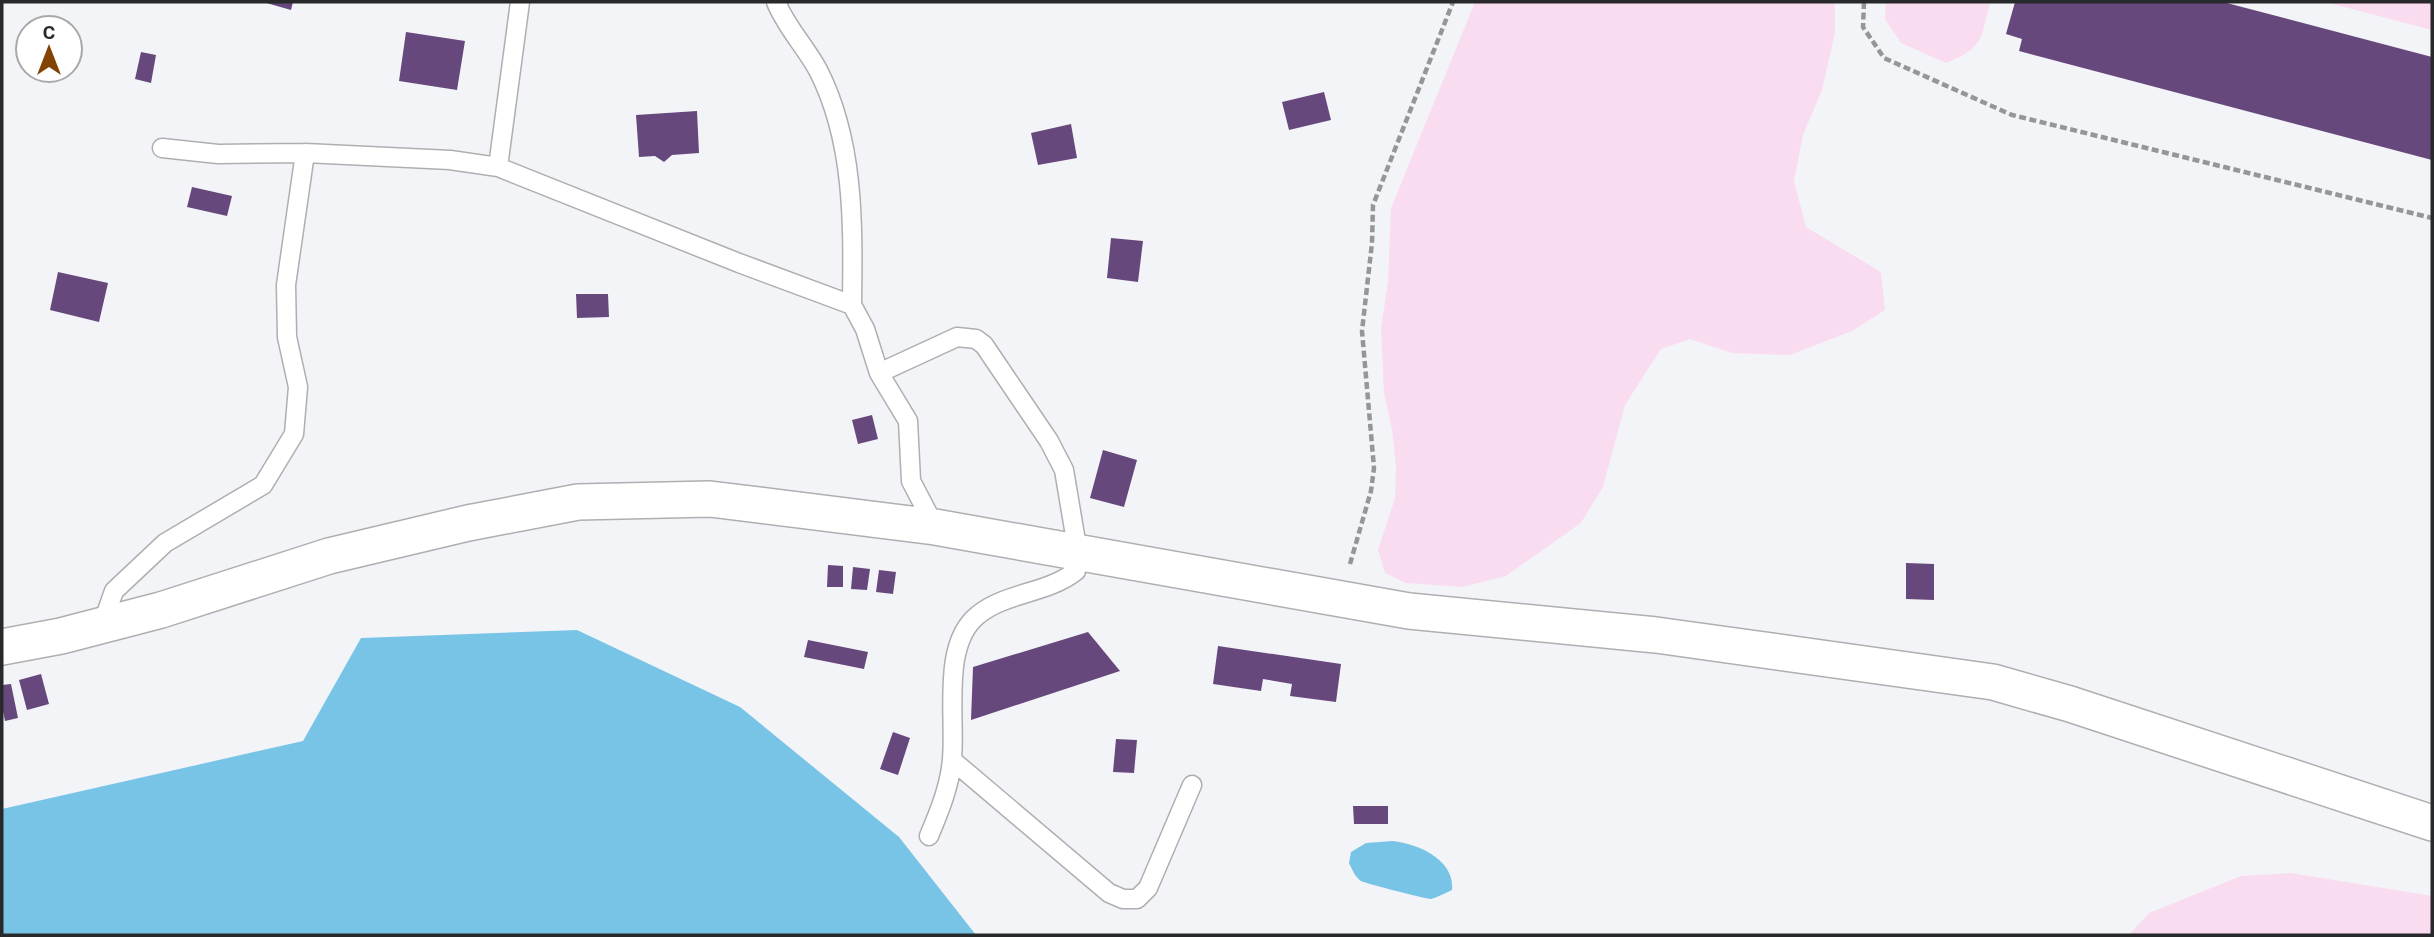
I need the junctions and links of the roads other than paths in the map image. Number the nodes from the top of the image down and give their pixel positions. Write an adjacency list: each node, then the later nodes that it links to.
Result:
1 (520, 2): 5 (lane)
2 (776, 2): 6 (lane)
3 (162, 148): 4 (lane)
4 (306, 153): 5 (lane); 10 (lane)
5 (498, 167): 6 (lane)
6 (852, 305): 7 (lane)
7 (879, 373): 8 (lane); 9 (lane)
8 (935, 527): 9 (street); 10 (street)
9 (1078, 553): 12 (lane); 14 (street)
10 (102, 625): 11 (street)
11 (2, 647)
12 (952, 760): 13 (lane); 15 (lane)
13 (1192, 785)
14 (2432, 823)
15 (929, 836)

